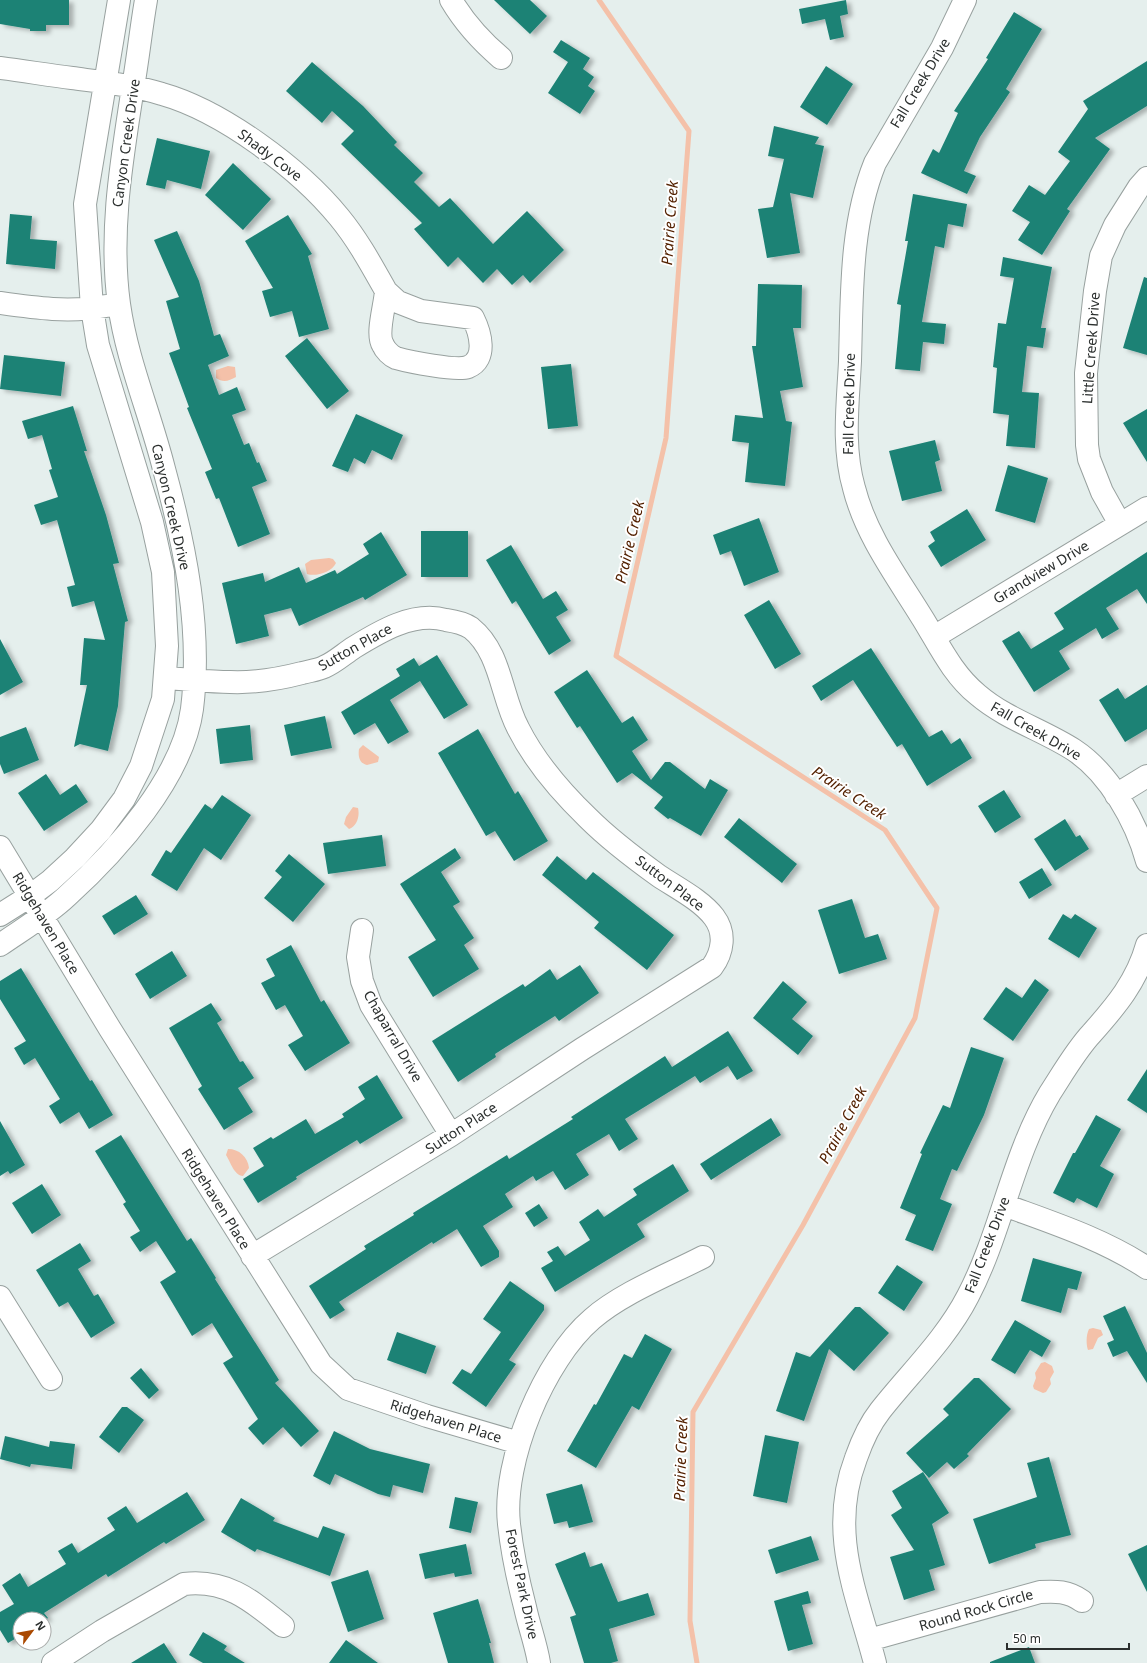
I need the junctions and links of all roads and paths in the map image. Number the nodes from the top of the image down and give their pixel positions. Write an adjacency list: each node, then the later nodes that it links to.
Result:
1 (119, 0): 7 (street, Canyon Creek Drive)
2 (146, 0): 8 (street, Canyon Creek Drive)
3 (451, 0): 5 (street)
4 (965, 0): 16 (street, Fall Creek Drive)
5 (501, 58)
6 (0, 68): 7 (street, Shady Cove)
7 (106, 82): 8 (street, Shady Cove); 13 (street, Canyon Creek Drive)
8 (133, 88): 10 (street, Shady Cove); 12 (street, Canyon Creek Drive)
9 (1147, 178): 15 (street, Little Creek Drive)
10 (386, 291): 10 (street, Shady Cove)
11 (0, 303): 13 (street)
12 (119, 303): 13 (street); 18 (street, Canyon Creek Drive)
13 (92, 308): 17 (street, Canyon Creek Drive)
14 (1147, 508): 15 (street, Grandview Drive)
15 (1120, 524): 16 (street, Grandview Drive)
16 (934, 637): 20 (street, Fall Creek Drive)
17 (165, 678): 18 (street, Sutton Place); 23 (street, Canyon Creek Drive)
18 (193, 679): 25 (street, Canyon Creek Drive); 29 (street, Sutton Place)
19 (1147, 776): 20 (street)
20 (1116, 795): 22 (street, Fall Creek Drive)
21 (0, 847): 23 (street, Ridgehaven Place)
22 (1147, 861)
23 (30, 896): 24 (street, Canyon Creek Drive); 25 (street, Ridgehaven Place)
24 (0, 915)
25 (42, 916): 27 (street, Canyon Creek Drive); 31 (street, Ridgehaven Place)
26 (362, 930): 29 (street, Chaparral Drive)
27 (0, 945)
28 (1147, 945): 30 (street, Fall Creek Drive)
29 (451, 1135): 31 (street, Sutton Place)
30 (1004, 1205): 33 (street); 39 (street, Fall Creek Drive)
31 (252, 1256): 36 (street, Ridgehaven Place)
32 (703, 1257): 36 (street, Forest Park Drive)
33 (1147, 1268)
34 (0, 1297): 35 (street)
35 (51, 1379)
36 (519, 1443): 41 (street, Forest Park Drive)
37 (1082, 1601): 39 (street, Round Rock Circle)
38 (283, 1626): 40 (street)
39 (869, 1640): 42 (street, Fall Creek Drive)
40 (53, 1663)
41 (539, 1663)
42 (875, 1663)

